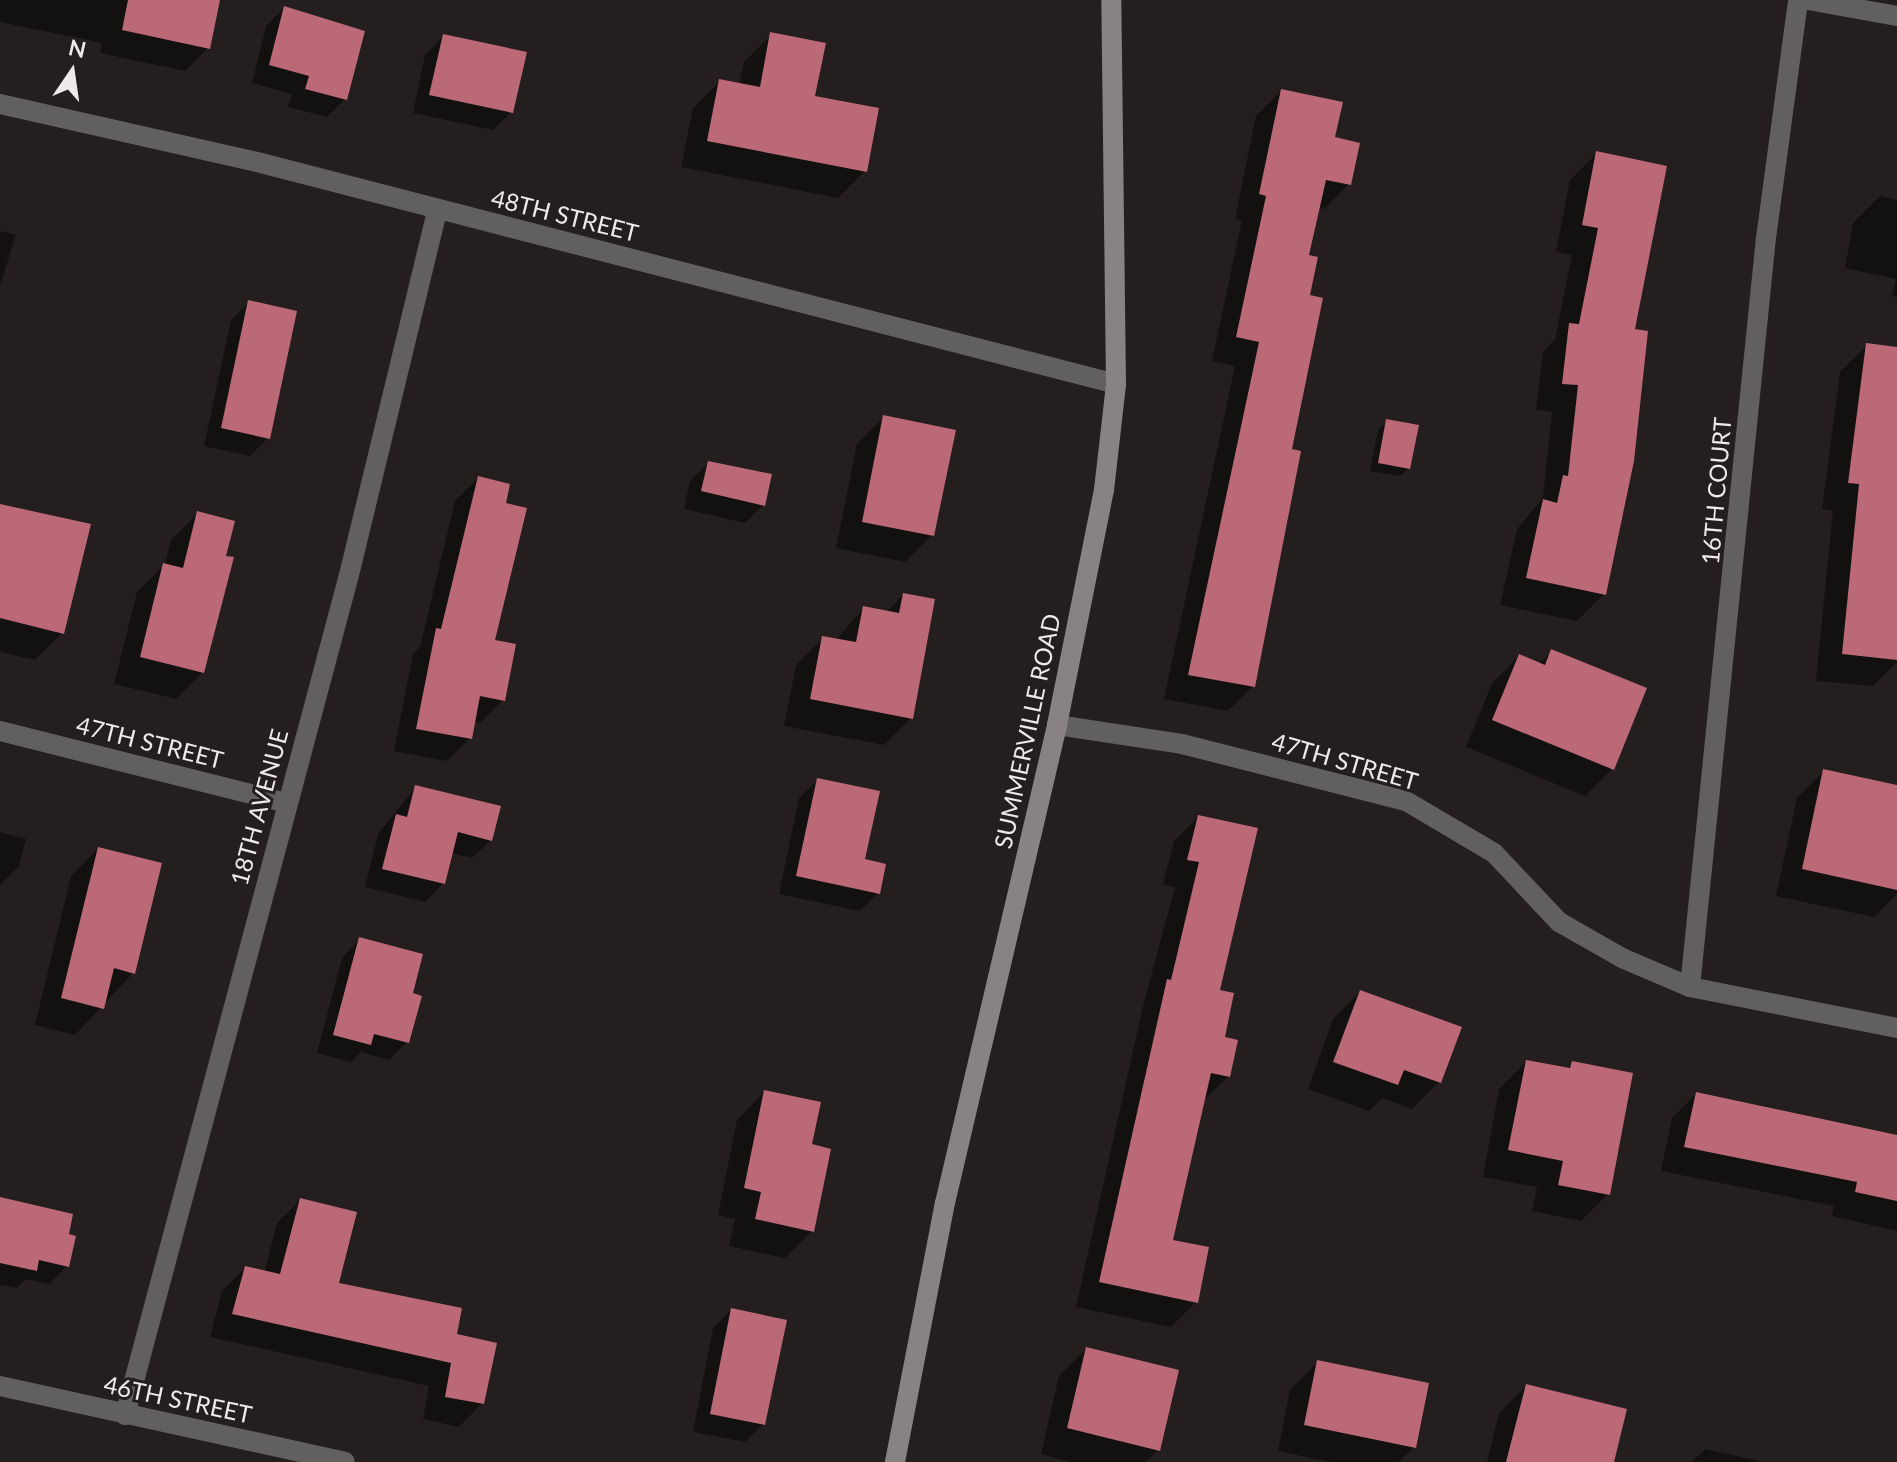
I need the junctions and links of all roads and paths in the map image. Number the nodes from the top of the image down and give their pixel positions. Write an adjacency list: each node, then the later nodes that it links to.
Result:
1 (1111, 0): 7 (main road, SUMMERVILLE ROAD)
2 (1798, 0): 11 (street, 16TH COURT)
3 (1808, 0): 4 (street)
4 (1897, 16)
5 (0, 104): 6 (street, 48TH STREET)
6 (437, 210): 7 (street, 48TH STREET); 10 (street, 18TH AVENUE)
7 (1116, 384): 8 (main road, SUMMERVILLE ROAD)
8 (1057, 725): 11 (street, 47TH STREET); 16 (main road, SUMMERVILLE ROAD)
9 (0, 731): 10 (street, 47TH STREET)
10 (287, 803): 14 (street, 18TH AVENUE)
11 (1690, 987): 12 (street, 47TH STREET)
12 (1897, 1028)
13 (0, 1386): 14 (street, 46TH STREET)
14 (125, 1415): 15 (street, 46TH STREET)
15 (345, 1462)
16 (895, 1462)

